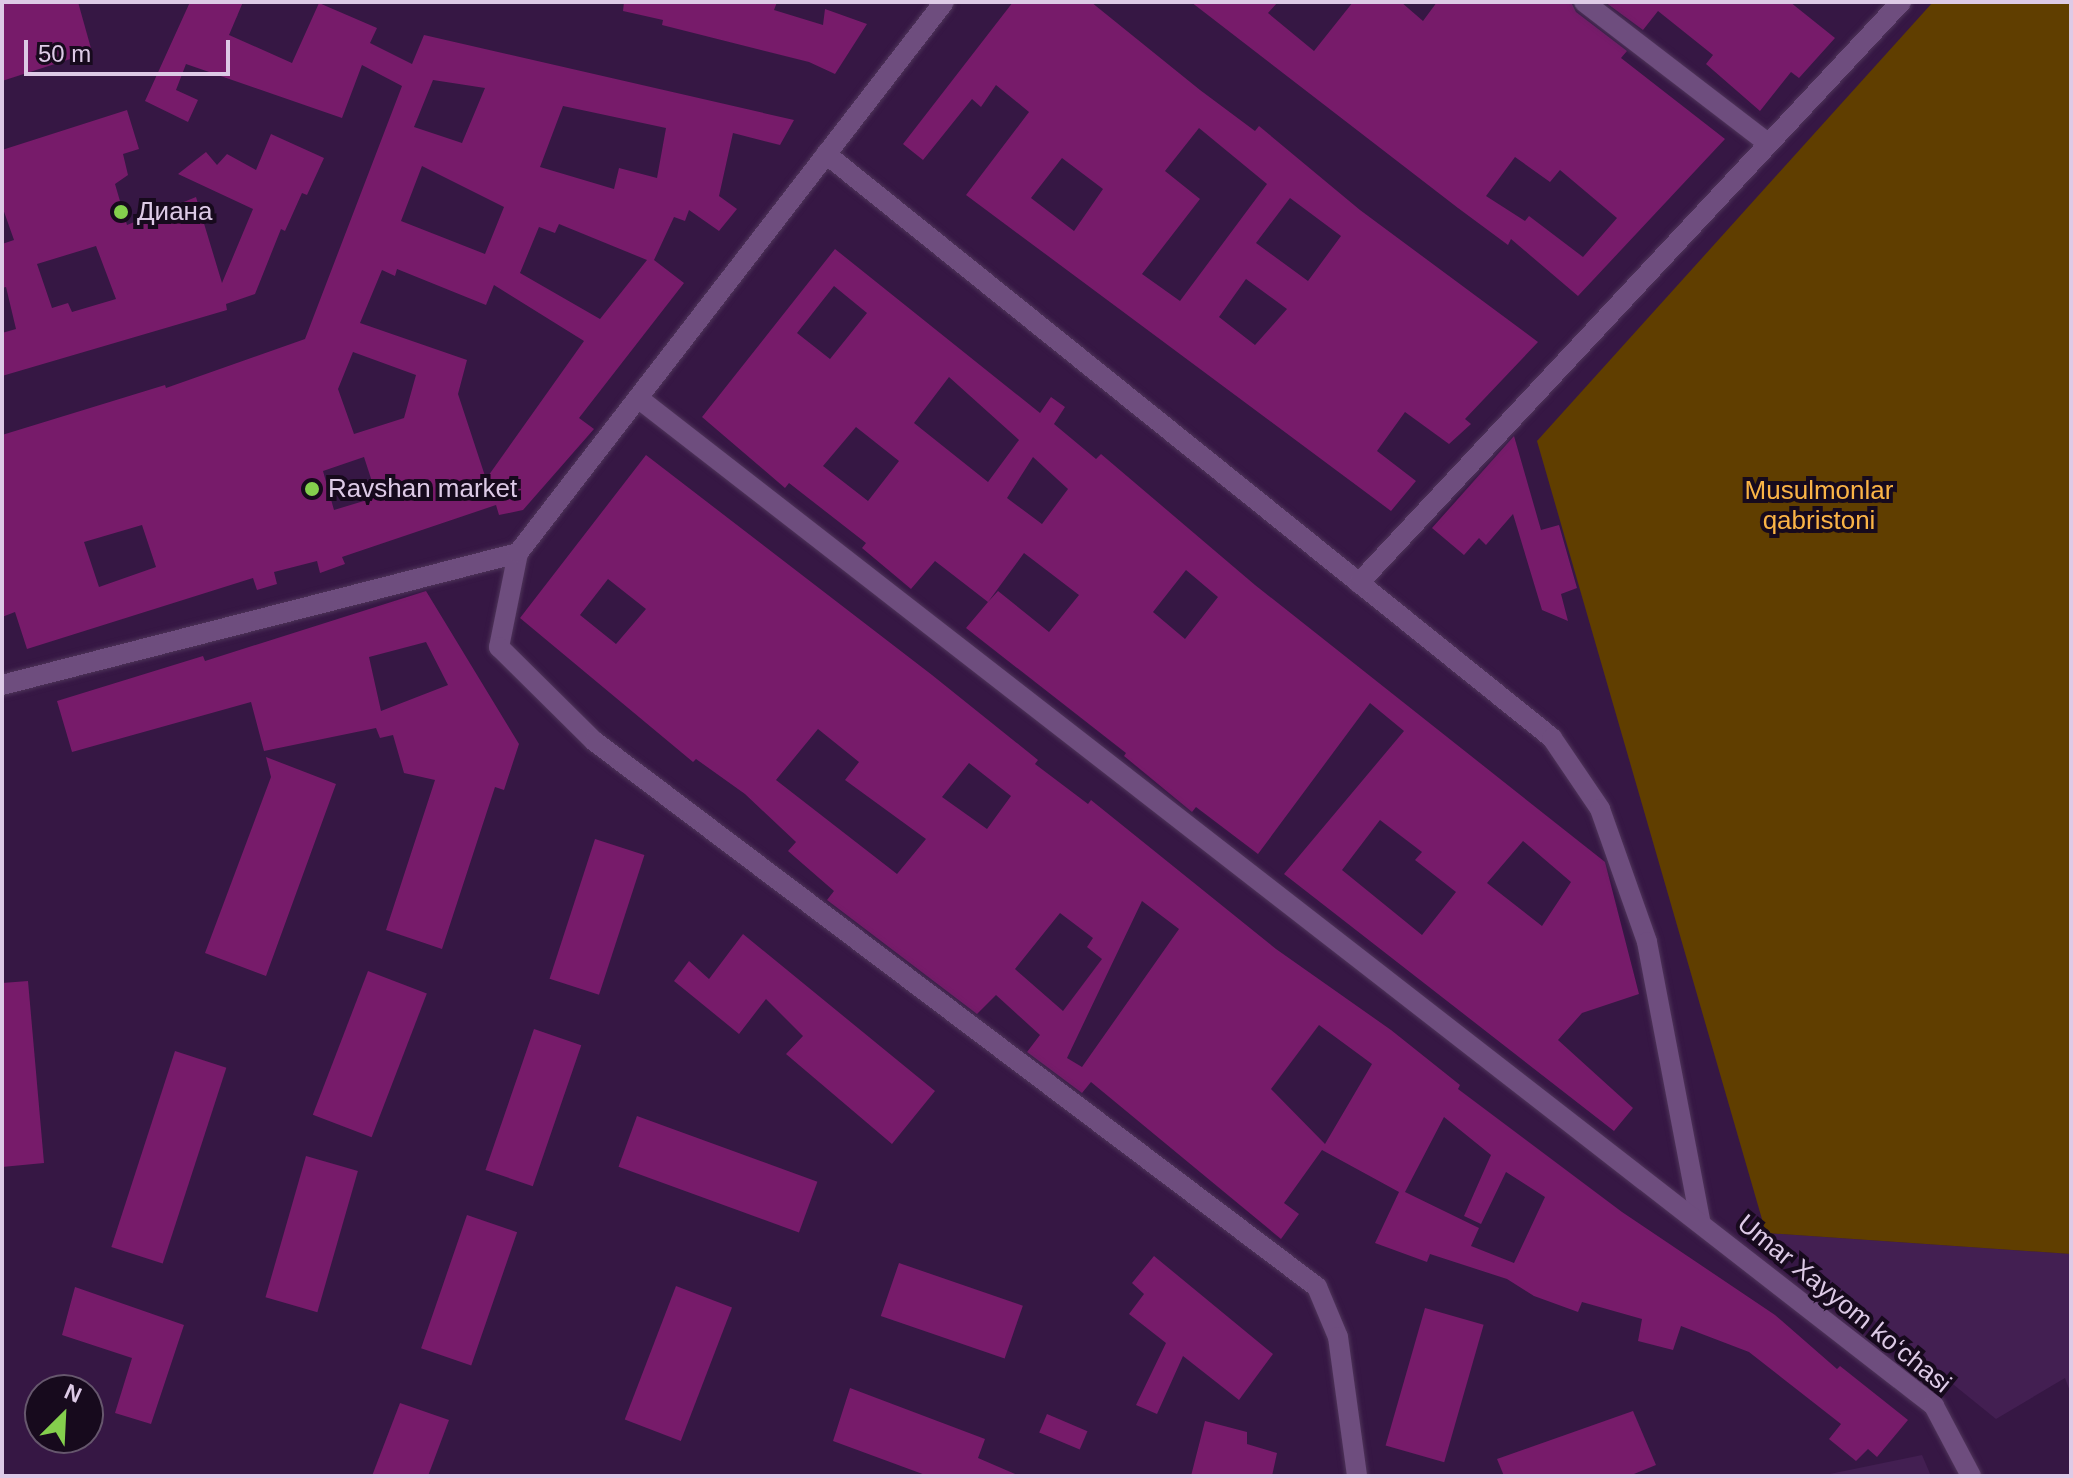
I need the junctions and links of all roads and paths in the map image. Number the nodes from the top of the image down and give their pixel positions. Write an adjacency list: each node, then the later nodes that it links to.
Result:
1 (944, 2): 5 (street)
2 (1584, 2): 4 (street)
3 (1901, 2): 4 (street)
4 (1768, 143): 8 (street)
5 (826, 154): 6 (street); 8 (street)
6 (638, 398): 7 (street); 10 (street, Umar Xayyom ko‘chasi)
7 (518, 553): 9 (street); 11 (street)
8 (1359, 583): 10 (street)
9 (2, 685)
10 (1700, 1221): 12 (street, Umar Xayyom ko‘chasi)
11 (1357, 1476)
12 (1971, 1476)

